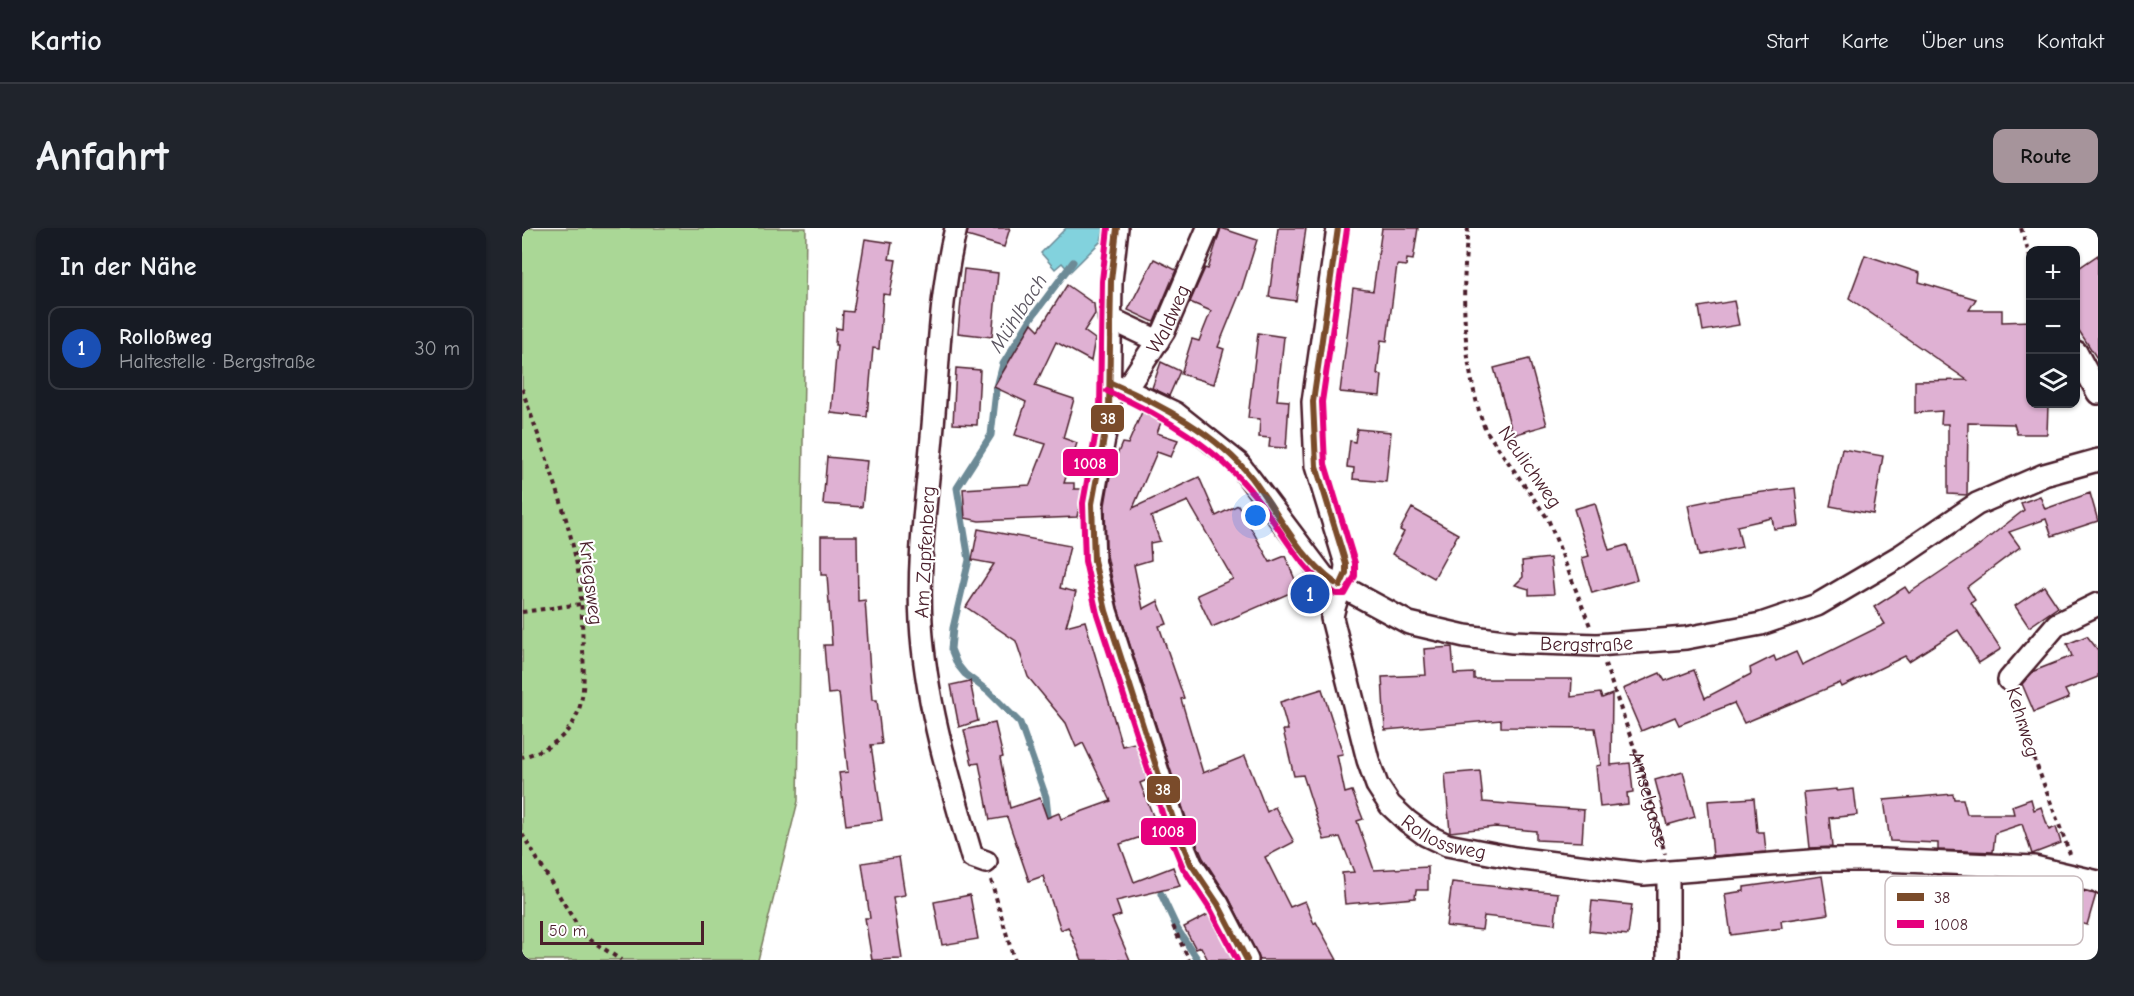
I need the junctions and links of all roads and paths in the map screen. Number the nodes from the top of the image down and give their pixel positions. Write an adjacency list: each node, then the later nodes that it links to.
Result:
1 (956, 228): 23 (street, Am Zapfenberg)
2 (1117, 228): 8 (street)
3 (1208, 228): 9 (street, Waldweg)
4 (1338, 228): 15 (street, Rollossweg)
5 (1468, 228): 19 (path, Neulichweg)
6 (2021, 228): 7 (path)
7 (2027, 246)
8 (1109, 318): 9 (street); 11 (street)
9 (1158, 341): 11 (street, Waldweg)
10 (2077, 354): 13 (street)
11 (1118, 386): 15 (street, Bergstraße); 31 (street)
12 (522, 389): 16 (path, Kriegsweg)
13 (2098, 393)
14 (2098, 460): 19 (street, Bergstraße)
15 (1340, 586): 19 (street, Bergstraße); 24 (street, Rollossweg)
16 (581, 604): 18 (path); 21 (path, Kriegsweg)
17 (2098, 604): 20 (street, Kehrweg)
18 (522, 612)
19 (1598, 645): 24 (path, Amselgasse)
20 (2009, 680): 26 (path, Kehrweg)
21 (522, 757)
22 (522, 834): 28 (path)
23 (986, 862): 29 (path)
24 (1668, 873): 25 (street, Rollossweg); 32 (street, Amselgasse)
25 (2074, 876)
26 (2088, 879)
27 (1173, 926): 30 (path)
28 (621, 960)
29 (1014, 960)
30 (1189, 960)
31 (1247, 960)
32 (1668, 960)

